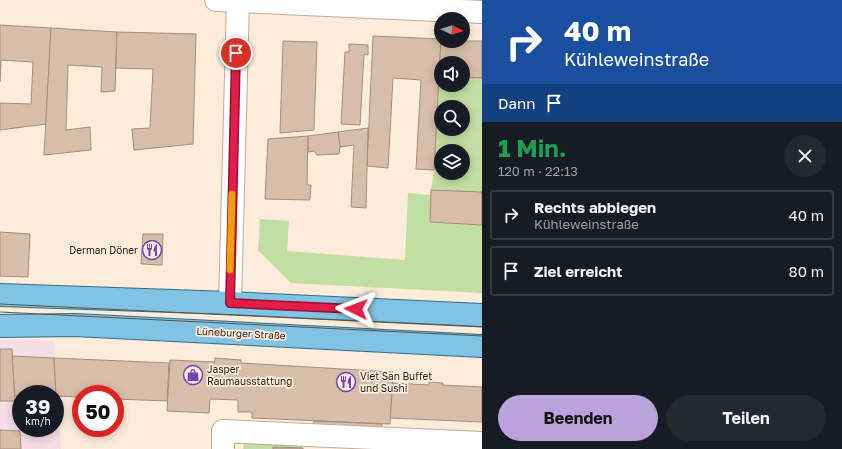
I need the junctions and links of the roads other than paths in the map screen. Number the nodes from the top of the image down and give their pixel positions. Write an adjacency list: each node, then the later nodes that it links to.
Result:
1 (216, 0): 2 (street)
2 (238, 0): 3 (street); 6 (street)
3 (375, 4): 4 (street)
4 (482, 12)
5 (0, 295): 6 (main road)
6 (230, 303): 7 (main road)
7 (482, 316)
8 (0, 326): 9 (main road, Lüneburger Straße)
9 (482, 346)
10 (223, 440): 11 (street)
11 (482, 443)

